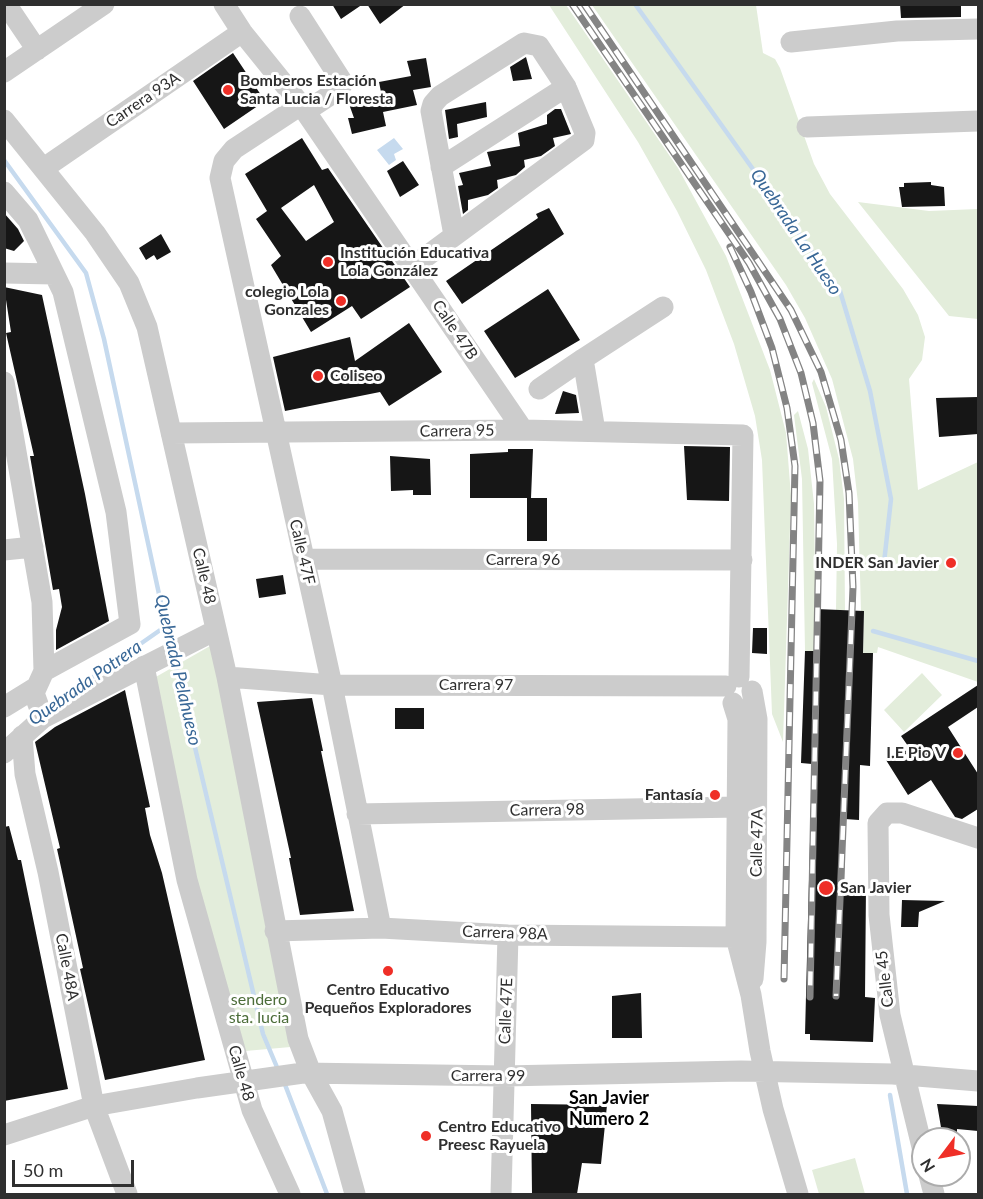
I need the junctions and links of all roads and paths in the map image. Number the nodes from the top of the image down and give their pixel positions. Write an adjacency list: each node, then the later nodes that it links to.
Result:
1 (6, 4): 8 (street)
2 (104, 4): 8 (street)
3 (224, 4): 6 (street, Calle 47B)
4 (300, 16): 11 (street)
5 (978, 29): 7 (street)
6 (242, 32): 11 (street, Calle 47B); 16 (street, Carrera 93A)
7 (791, 42)
8 (37, 50): 9 (street)
9 (4, 72)
10 (566, 87): 15 (street); 15 (street); 18 (street)
11 (303, 108): 19 (street, Calle 47B); 29 (street, Calle 47F)
12 (4, 120): 16 (street, Calle 48)
13 (978, 121): 14 (street)
14 (807, 127)
15 (441, 167): 18 (street)
16 (44, 168): 28 (street, Calle 48)
17 (4, 192): 21 (street)
18 (454, 235): 19 (street)
19 (412, 267): 26 (street, Calle 47B)
20 (4, 273): 21 (street)
21 (54, 274): 39 (street)
22 (663, 307): 23 (street)
23 (584, 359): 25 (street); 27 (street)
24 (4, 382): 31 (street)
25 (539, 389)
26 (523, 430): 27 (street, Carrera 95); 29 (street, Carrera 95)
27 (595, 431): 30 (street, Carrera 95)
28 (171, 433): 29 (street, Carrera 95); 36 (street, Calle 48)
29 (275, 433): 34 (street, Calle 47F)
30 (743, 435): 35 (street, Calle 47A)
31 (9, 445): 32 (street)
32 (33, 547): 33 (street); 39 (street)
33 (4, 550)
34 (304, 559): 35 (street, Carrera 96); 40 (street, Calle 47F)
35 (742, 560): 41 (street, Calle 47A)
36 (216, 630): 37 (street); 38 (street, Calle 48)
37 (151, 663): 44 (street); 59 (street, Calle 48)
38 (227, 677): 40 (street, Carrera 97); 51 (street, Calle 48)
39 (38, 684): 42 (street); 44 (street)
40 (332, 685): 41 (street, Carrera 97); 48 (street, Calle 47F)
41 (737, 689): 47 (street, Calle 47A); 54 (street, Calle 47A)
42 (4, 708)
43 (4, 717): 45 (street)
44 (43, 717): 45 (street)
45 (21, 735): 46 (street); 61 (street, Calle 48A)
46 (4, 753)
47 (738, 807): 48 (street, Carrera 98); 53 (street, Calle 47A)
48 (357, 814): 50 (street, Calle 47F)
49 (978, 838): 57 (street, Calle 45)
50 (381, 927): 51 (street, Carrera 98A); 52 (street, Carrera 98A)
51 (275, 931): 56 (street, Calle 48)
52 (508, 935): 53 (street, Carrera 98A); 58 (street, Calle 47E)
53 (736, 937): 54 (street, Calle 47A)
54 (752, 995): 55 (street, Calle 47A)
55 (765, 1072): 57 (street, Carrera 99); 58 (street, Carrera 99); 68 (street, Calle 47A)
56 (307, 1073): 58 (street, Carrera 99); 59 (street, Carrera 99); 66 (street, Calle 48)
57 (903, 1075): 60 (street, Carrera 99); 62 (street, Calle 45)
58 (504, 1076): 67 (street, Calle 47E)
59 (249, 1081): 61 (street, Carrera 99); 65 (street, Calle 48)
60 (978, 1081)
61 (94, 1106): 63 (street, Carrera 99); 64 (street, Calle 48A)
62 (917, 1127)
63 (4, 1135)
64 (127, 1194)
65 (290, 1194)
66 (355, 1194)
67 (501, 1194)
68 (798, 1194)

